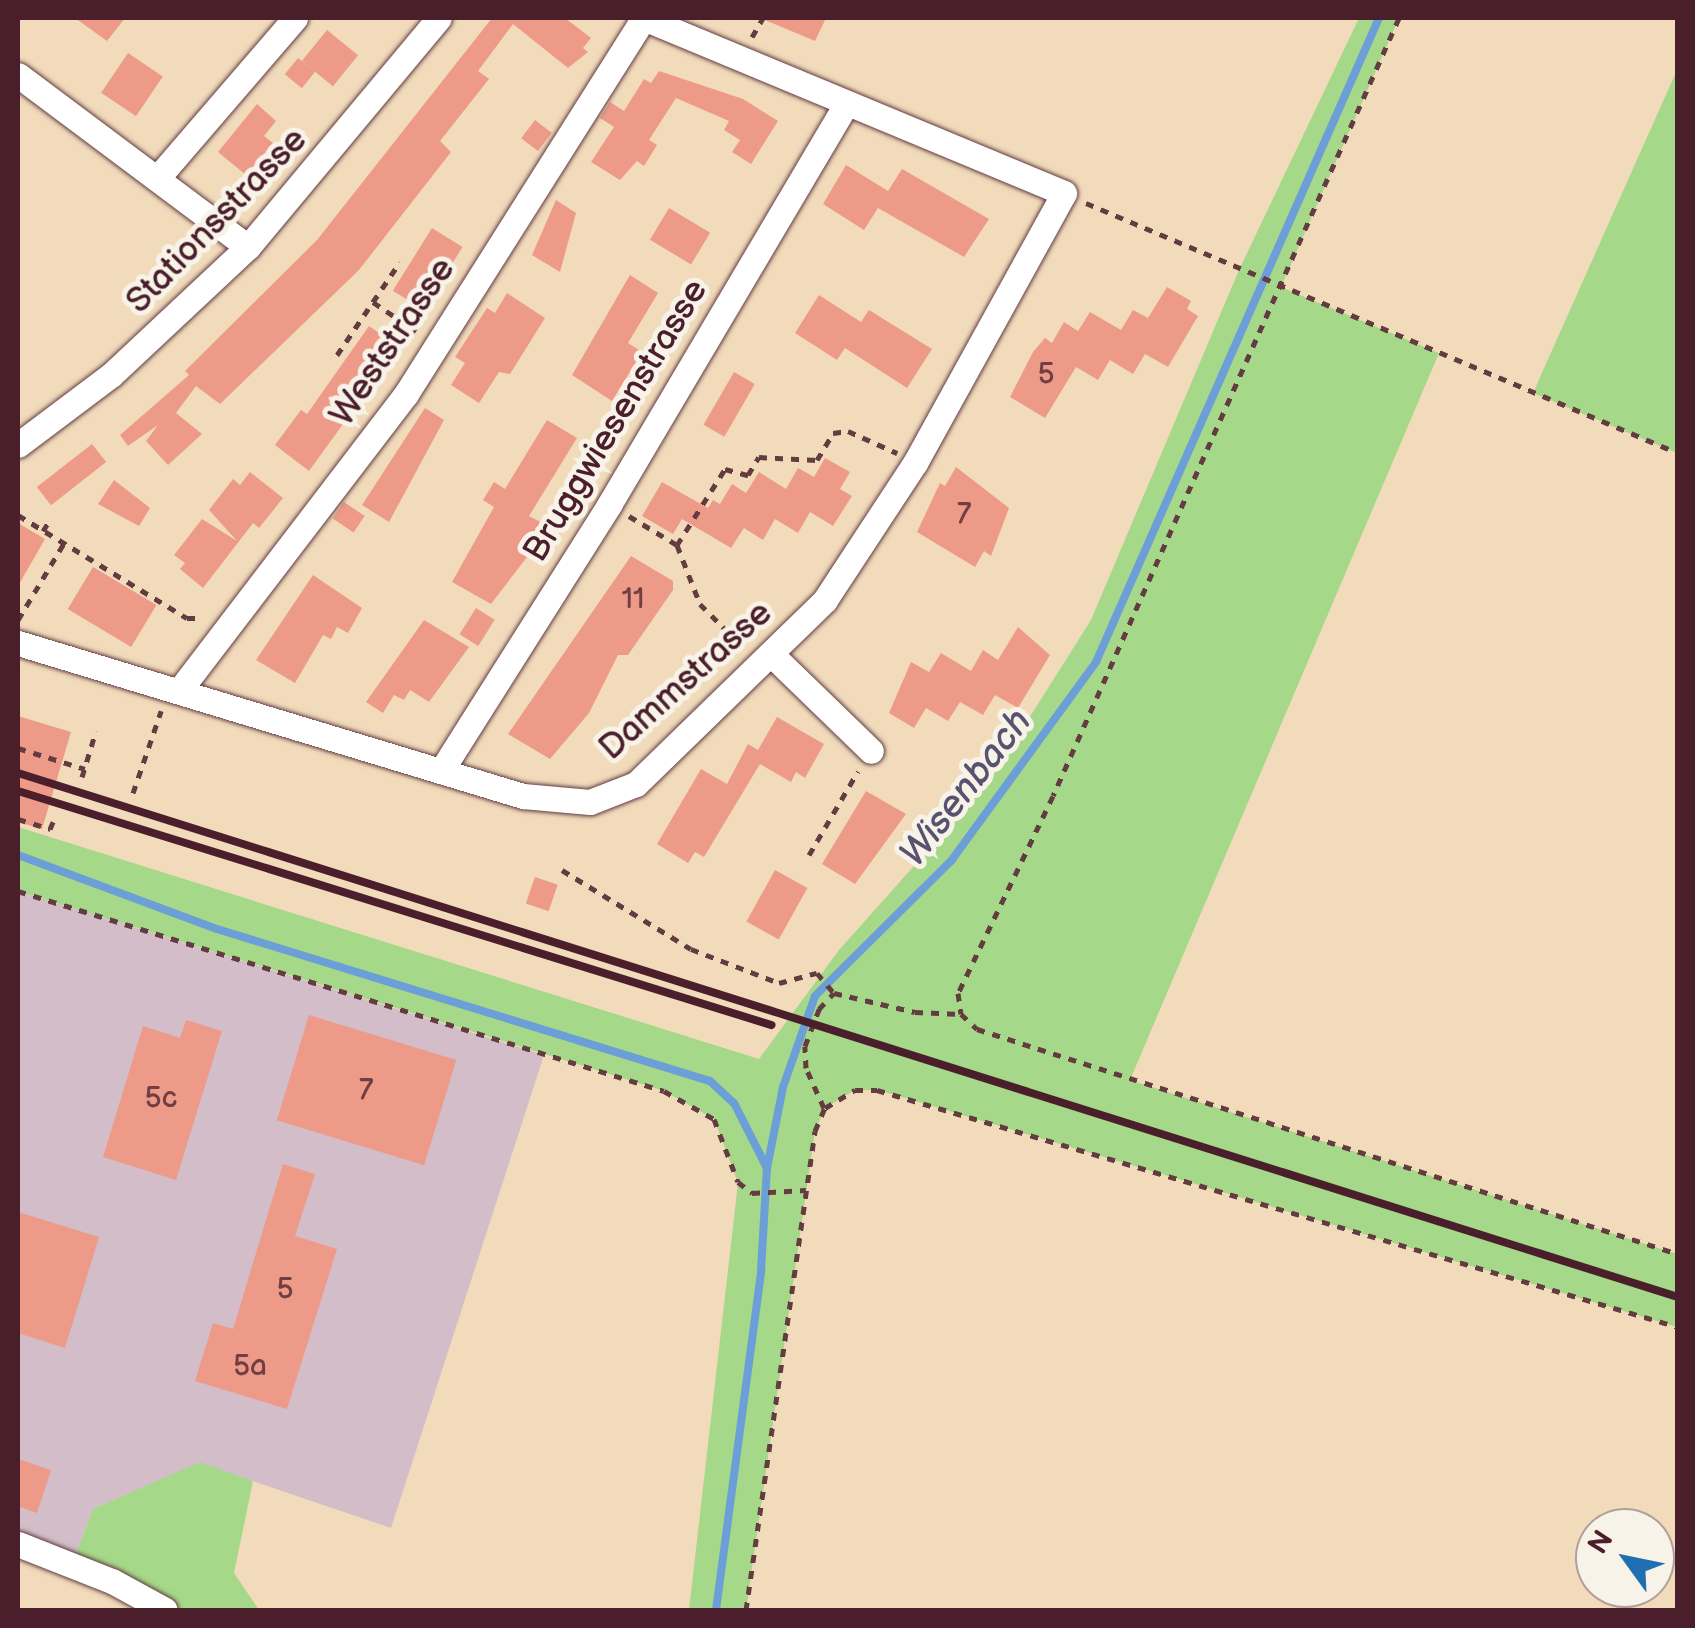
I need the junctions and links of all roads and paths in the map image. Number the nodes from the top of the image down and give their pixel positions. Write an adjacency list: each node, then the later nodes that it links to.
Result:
1 (295, 18): 7 (street)
2 (438, 18): 9 (street, Stationsstrasse)
3 (1399, 18): 11 (path)
4 (652, 20): 6 (street); 13 (street, Weststrasse)
5 (18, 75): 7 (street)
6 (846, 104): 8 (street); 18 (street, Bruggwiesenstrasse)
7 (160, 175): 9 (street)
8 (1064, 193): 11 (path); 17 (street, Dammstrasse)
9 (248, 247): 15 (street, Stationsstrasse)
10 (400, 262): 12 (path)
11 (1280, 287): 16 (path); 43 (path)
12 (373, 302): 13 (path); 14 (path)
13 (437, 345): 28 (street, Weststrasse)
14 (336, 355)
15 (18, 444)
16 (1678, 453)
17 (915, 463): 23 (path); 27 (street, Dammstrasse)
18 (610, 504): 23 (path); 35 (street, Bruggwiesenstrasse)
19 (18, 516): 21 (path)
20 (50, 520): 21 (path)
21 (43, 531): 22 (path)
22 (64, 543): 24 (path); 25 (path)
23 (677, 545): 27 (path)
24 (202, 618)
25 (18, 620)
26 (18, 644): 28 (street, Dammstrasse)
27 (766, 659): 33 (street); 35 (street, Dammstrasse)
28 (179, 691): 35 (street, Dammstrasse)
29 (158, 720): 36 (path)
30 (96, 731): 34 (path)
31 (18, 748): 34 (path)
32 (58, 748): 34 (path)
33 (871, 750): 39 (path)
34 (54, 760)
35 (442, 771)
36 (133, 793)
37 (18, 818): 38 (path)
38 (54, 822)
39 (809, 855)
40 (562, 870): 42 (path)
41 (18, 891): 45 (path)
42 (832, 990): 43 (path); 44 (path)
43 (961, 1014): 46 (path)
44 (825, 1108): 45 (path); 47 (path)
45 (806, 1190): 50 (path)
46 (1678, 1254)
47 (1678, 1327)
48 (18, 1544): 49 (street)
49 (165, 1610)
50 (746, 1610)

